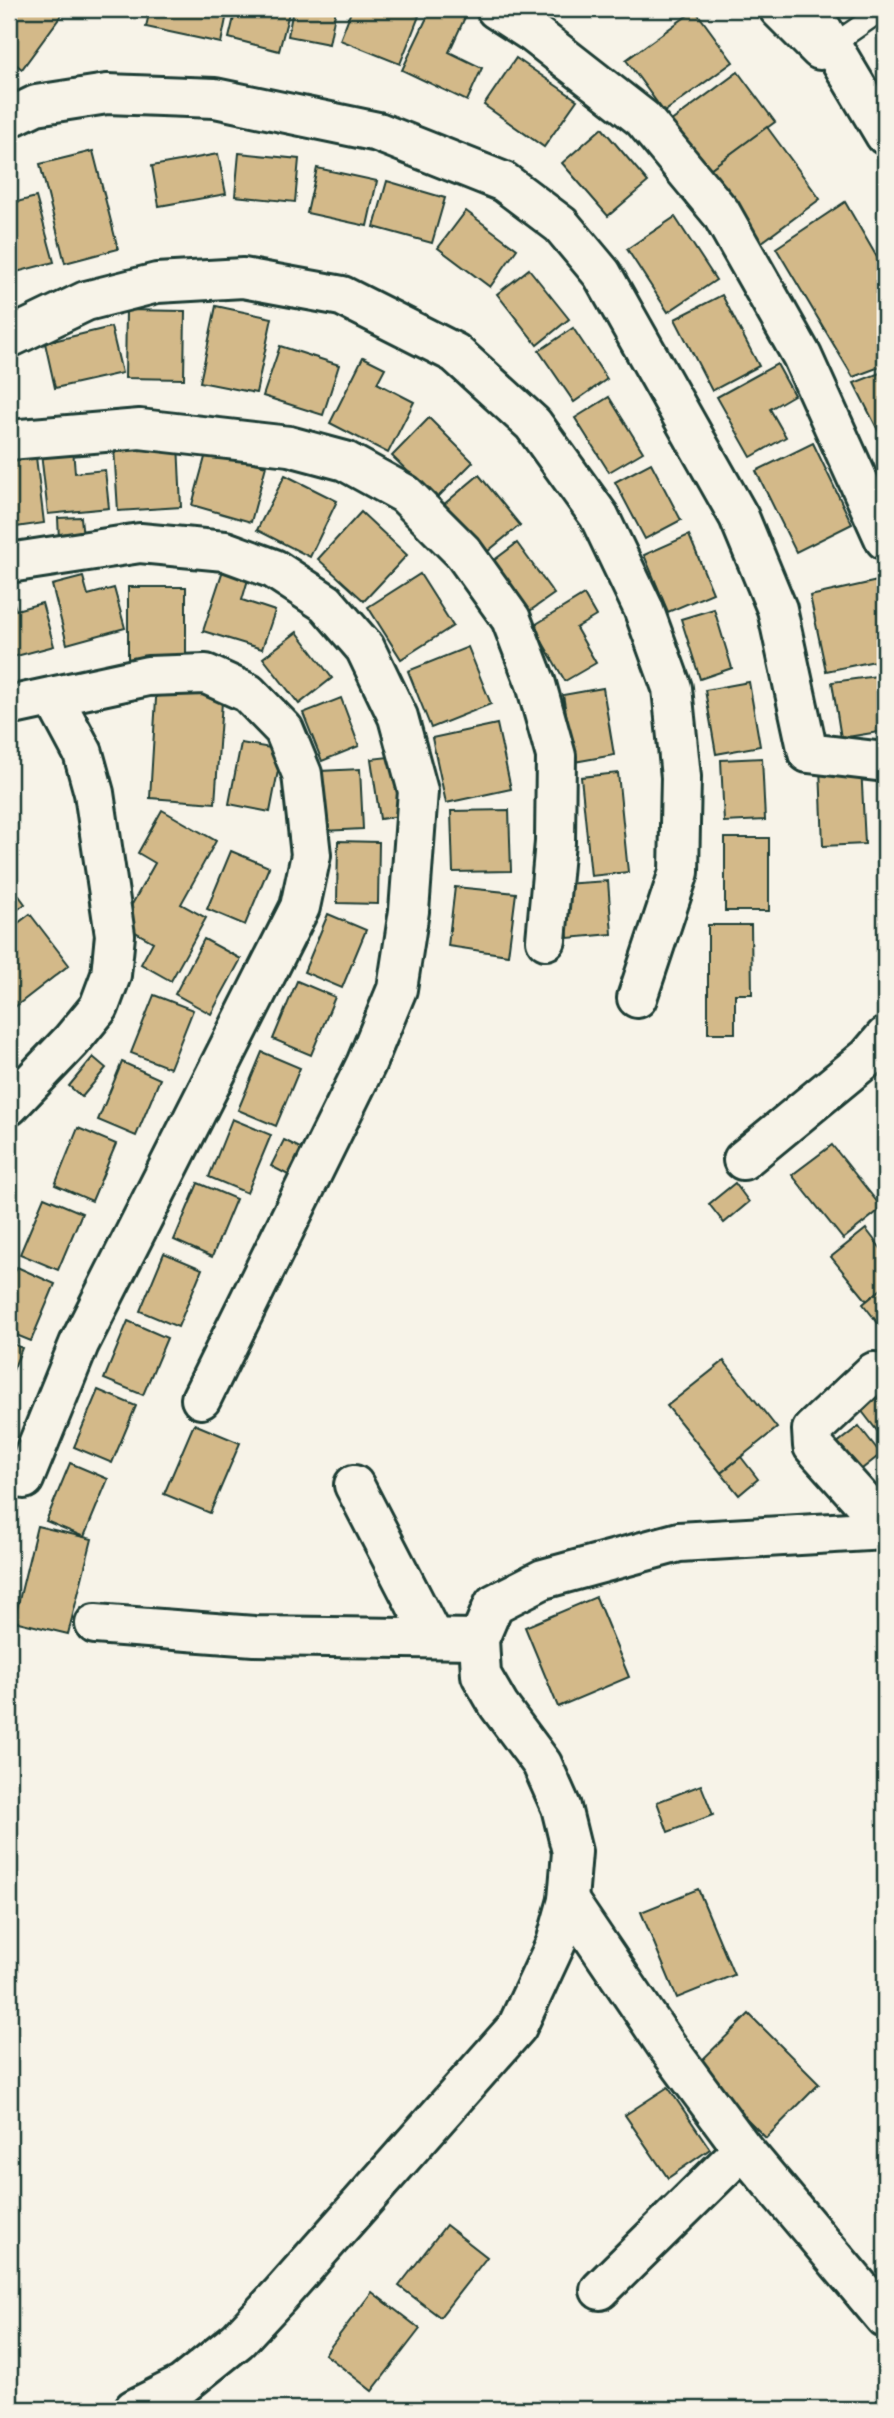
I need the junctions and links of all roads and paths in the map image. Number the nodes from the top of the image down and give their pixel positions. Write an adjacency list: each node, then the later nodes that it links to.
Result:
1 (496, 9): 11 (street)
2 (779, 9): 6 (street)
3 (810, 9): 5 (street)
4 (884, 9): 5 (lane)
5 (832, 45): 6 (street)
6 (861, 91): 8 (street)
7 (9, 118): 15 (street)
8 (885, 135)
9 (9, 338): 17 (street)
10 (9, 440): 16 (street)
11 (885, 540)
12 (9, 563): 22 (street)
13 (53, 697): 14 (street); 19 (street); 23 (street)
14 (9, 706)
15 (885, 762)
16 (546, 940)
17 (637, 998)
18 (879, 1059): 20 (street)
19 (9, 1106)
20 (743, 1160)
21 (874, 1372): 25 (street)
22 (201, 1399)
23 (24, 1479)
24 (354, 1485): 27 (street)
25 (885, 1528): 28 (street)
26 (95, 1624): 27 (street)
27 (433, 1638): 28 (street)
28 (479, 1639): 29 (street)
29 (568, 1900): 30 (street); 33 (street)
30 (743, 2149): 31 (street); 32 (street)
31 (600, 2290)
32 (885, 2318)
33 (134, 2409)

